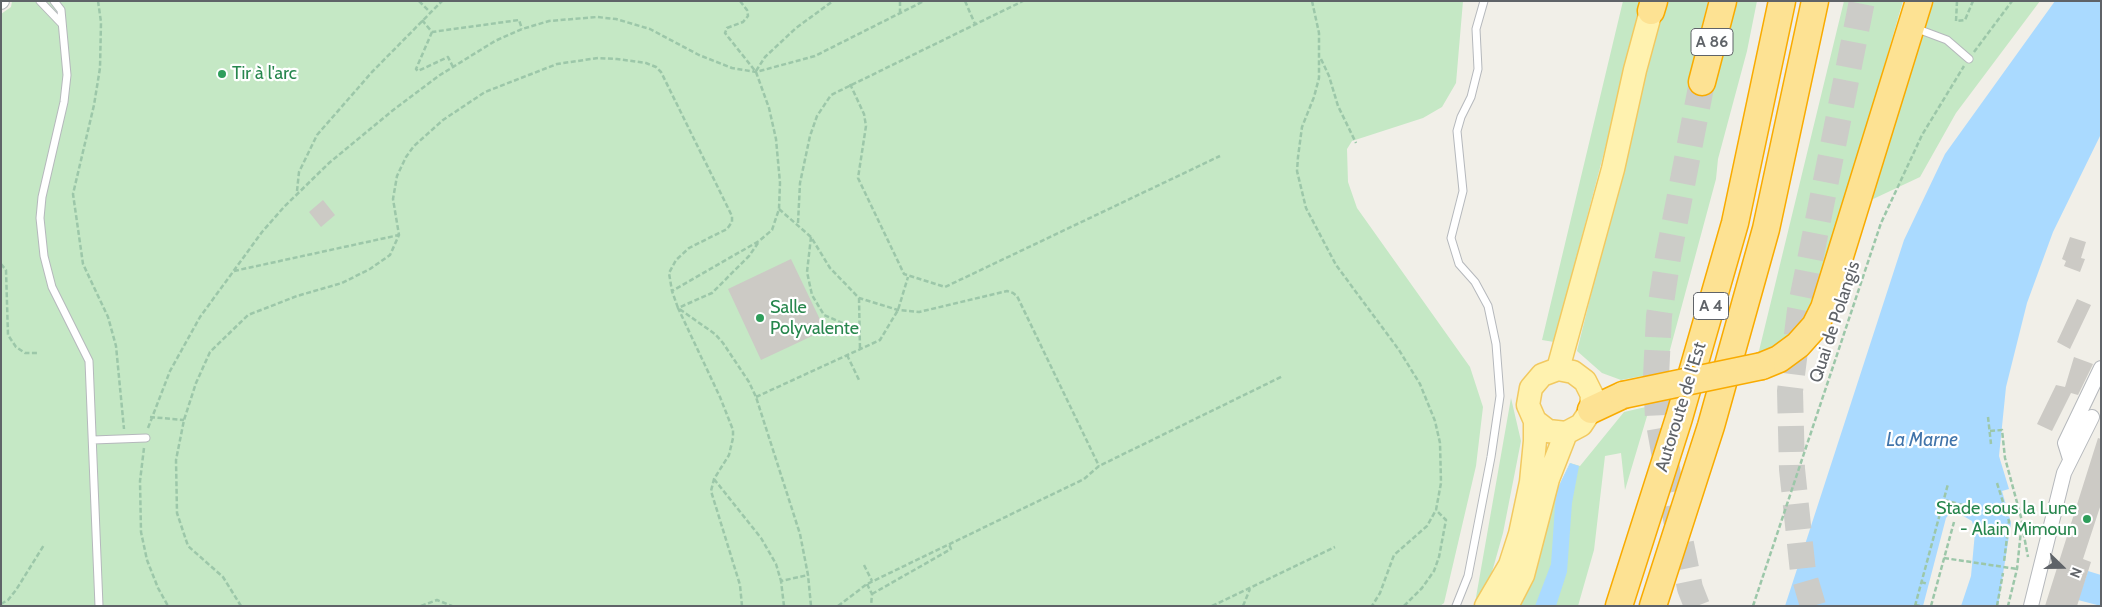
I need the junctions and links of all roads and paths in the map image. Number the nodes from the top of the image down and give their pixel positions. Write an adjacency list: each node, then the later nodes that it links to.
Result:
1 (10, 1): 22 (lane)
2 (40, 1): 27 (lane)
3 (54, 1): 27 (lane)
4 (98, 1): 70 (path)
5 (419, 1): 24 (path)
6 (442, 1): 24 (path)
7 (740, 1): 35 (path)
8 (833, 1): 35 (path)
9 (900, 1): 25 (path)
10 (924, 1): 25 (path)
11 (964, 1): 28 (path)
12 (1023, 1): 28 (path)
13 (1312, 1): 32 (path)
14 (1484, 1): 119 (lane)
15 (1723, 1): 36 (highway, A 86)
16 (1782, 1): 122 (highway, Autoroute de l’Est / A 4)
17 (1816, 1): 123 (highway, Autoroute de l’Est / A 4)
18 (1919, 1): 29 (highway)
19 (1957, 1): 20 (path)
20 (1973, 1)
21 (2012, 1): 33 (path, Quai de Polangis)
22 (1, 2)
23 (1652, 5): 58 (main road)
24 (430, 12): 26 (path)
25 (900, 12): 35 (path)
26 (422, 20): 31 (path); 40 (path)
27 (62, 23): 72 (lane)
28 (975, 24): 37 (path)
29 (1912, 27): 33 (lane); 62 (highway, bridge)
30 (522, 28): 31 (path); 34 (path); 35 (path)
31 (432, 32): 34 (path)
32 (1320, 58): 38 (path); 82 (path)
33 (1969, 58): 124 (path, Quai de Polangis)
34 (452, 67): 40 (path)
35 (756, 72): 41 (path)
36 (1702, 82)
37 (850, 84): 42 (path); 48 (path)
38 (1356, 143)
39 (1220, 156): 48 (path)
40 (297, 192): 47 (path)
41 (779, 209): 42 (path); 45 (path)
42 (798, 224): 44 (path)
43 (399, 235): 47 (path); 49 (path); 66 (path)
44 (811, 237): 50 (path); 53 (path)
45 (759, 241): 49 (path); 51 (path)
46 (1, 264): 55 (path)
47 (233, 271): 63 (path)
48 (908, 277): 52 (path)
49 (672, 291): 51 (path)
50 (859, 298): 52 (path); 53 (path)
51 (678, 308): 61 (path); 76 (path)
52 (898, 310): 54 (path); 75 (path)
53 (859, 330): 54 (path)
54 (860, 349): 56 (path)
55 (38, 353)
56 (847, 355): 60 (path); 61 (path)
57 (2101, 368): 74 (street)
58 (1558, 369): 62 (main road); 67 (main road)
59 (1283, 376): 75 (path)
60 (859, 380)
61 (756, 397): 94 (path)
62 (1591, 410): 69 (main road)
63 (150, 417): 66 (path); 71 (path)
64 (1988, 417): 68 (path)
65 (2092, 417): 74 (street)
66 (184, 420): 107 (path)
67 (1534, 421): 69 (main road); 120 (main road)
68 (1990, 431): 73 (path); 84 (path)
69 (1566, 433): 121 (main road)
70 (125, 438): 71 (lane); 72 (lane)
71 (146, 438): 106 (path)
72 (93, 440): 105 (lane)
73 (1991, 444)
74 (2070, 459): 95 (street)
75 (1099, 466): 86 (path)
76 (714, 479): 96 (path); 110 (path)
77 (1997, 482): 90 (path)
78 (1948, 484): 79 (path)
79 (1944, 500): 80 (path); 98 (path)
80 (1964, 506): 81 (path); 83 (path)
81 (1970, 507)
82 (1436, 510): 117 (path); 118 (path)
83 (1958, 513)
84 (2022, 521): 92 (path); 95 (path)
85 (1954, 522): 89 (path)
86 (949, 544): 97 (path); 102 (path)
87 (44, 545): 103 (path)
88 (1335, 547): 101 (path)
89 (1944, 558): 92 (path); 126 (path)
90 (2004, 562)
91 (864, 564): 97 (path)
92 (2017, 569): 128 (path)
93 (2003, 573): 127 (path)
94 (808, 575): 96 (path); 112 (path)
95 (2039, 576): 129 (street)
96 (781, 581): 111 (path)
97 (872, 581): 99 (path)
98 (1921, 582): 100 (path); 104 (path)
99 (867, 584): 102 (path); 113 (path)
100 (1928, 584)
101 (1250, 587): 115 (path); 116 (path)
102 (872, 594): 114 (path)
103 (1, 604)
104 (1915, 605): 125 (path)
105 (99, 606)
106 (168, 606)
107 (241, 606)
108 (421, 606): 109 (path)
109 (452, 606)
110 (742, 606)
111 (784, 606)
112 (811, 606)
113 (838, 606)
114 (871, 606)
115 (1212, 606)
116 (1243, 606)
117 (1372, 606)
118 (1404, 606)
119 (1456, 606)
120 (1486, 606)
121 (1507, 606)
122 (1619, 606)
123 (1653, 606)
124 (1753, 606)
125 (1920, 606)
126 (1931, 606)
127 (1997, 606)
128 (2008, 606)
129 (2031, 606)

